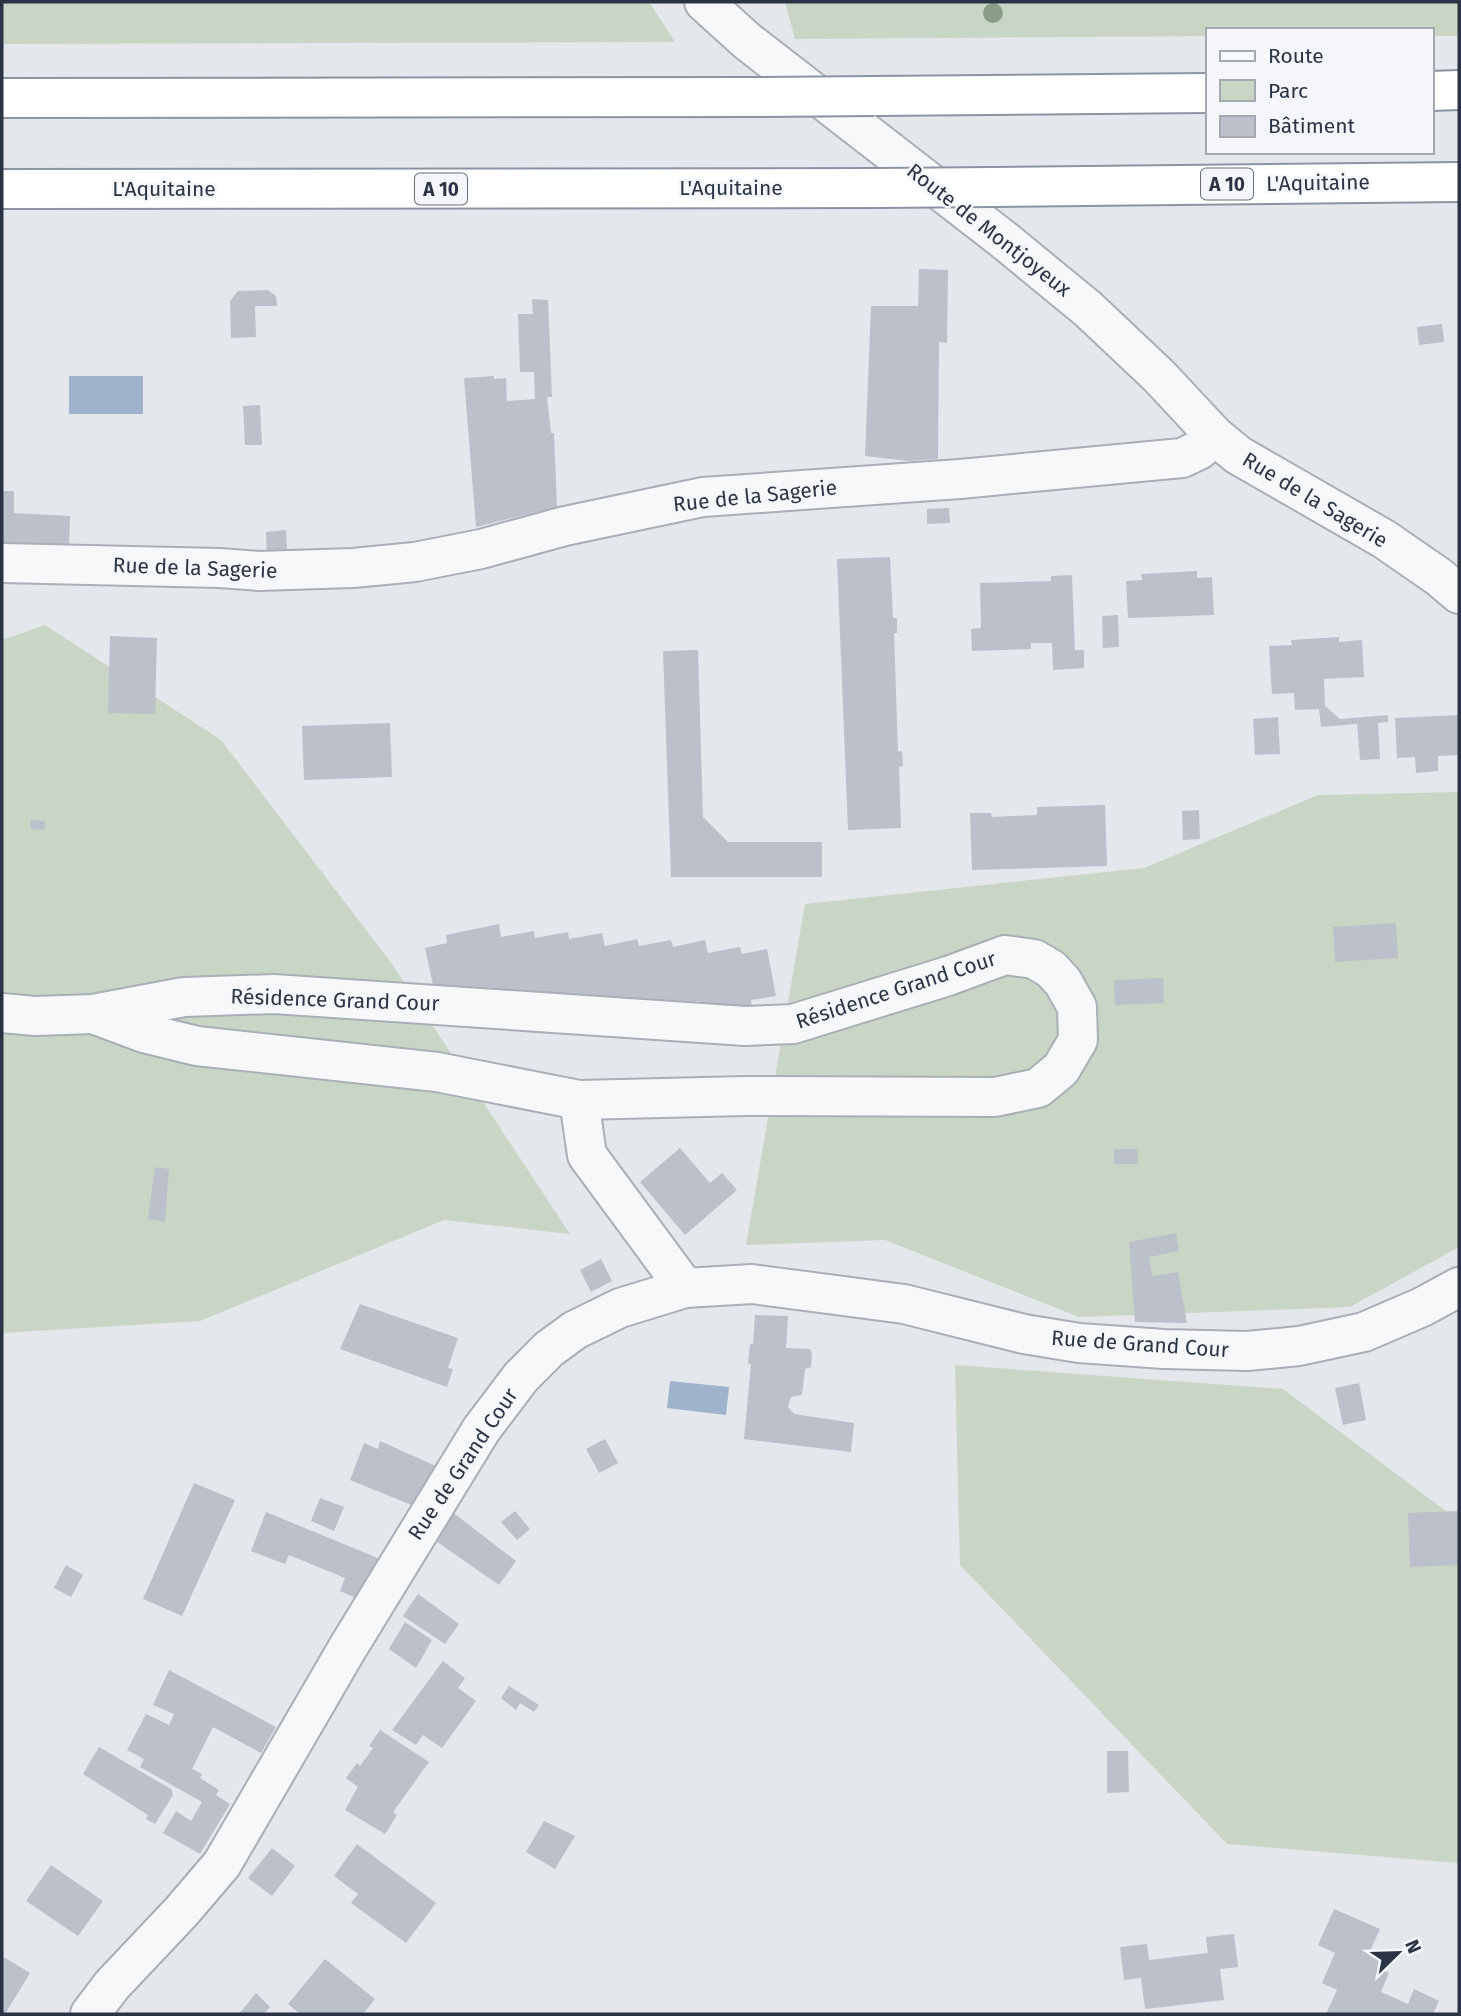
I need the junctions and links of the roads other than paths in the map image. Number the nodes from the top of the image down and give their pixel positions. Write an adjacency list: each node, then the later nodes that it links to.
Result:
1 (704, 2): 8 (street, Route de Montjoyeux)
2 (1459, 90): 3 (highway)
3 (1433, 91)
4 (1206, 93): 5 (highway, bridge)
5 (2, 98)
6 (1459, 181): 7 (highway, L'Aquitaine / A 10, bridge)
7 (2, 189)
8 (1215, 436): 9 (street, Rue de la Sagerie); 10 (street, Rue de la Sagerie)
9 (2, 563)
10 (1459, 594)
11 (2, 1013): 12 (street, Résidence Grand Cour)
12 (93, 1014): 13 (street, Résidence Grand Cour); 13 (street, Résidence Grand Cour)
13 (579, 1100): 15 (street)
14 (1459, 1287): 15 (street, Rue de Grand Cour)
15 (685, 1288): 16 (street, Rue de Grand Cour)
16 (90, 2014)

